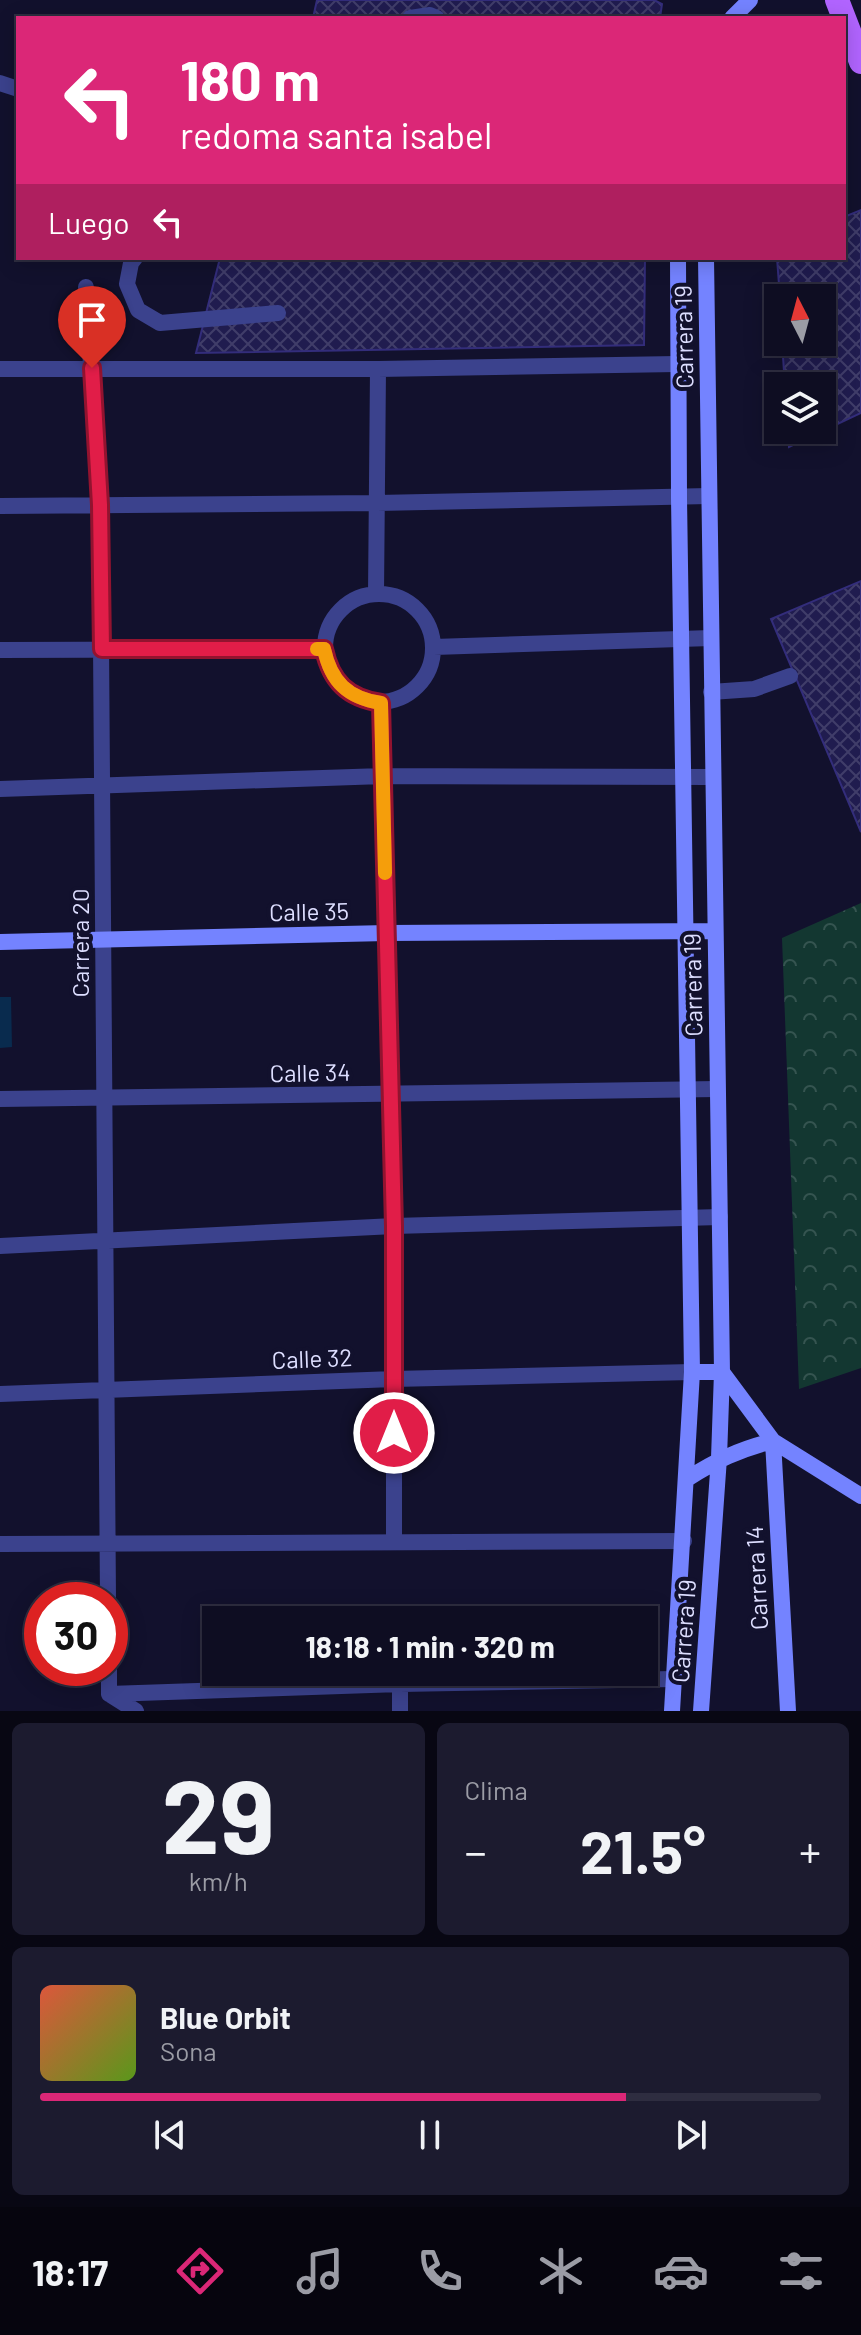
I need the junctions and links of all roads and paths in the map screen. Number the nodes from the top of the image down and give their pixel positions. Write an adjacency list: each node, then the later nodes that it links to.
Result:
1 (846, 17): 2 (main road)
2 (857, 37): 3 (main road)
3 (861, 62)
4 (133, 260): 8 (street)
5 (678, 260): 9 (street, Carrera 19)
6 (706, 260): 13 (street, Carrera 19)
7 (86, 287): 10 (street, Carrera 20)
8 (278, 313)
9 (677, 364): 12 (street); 14 (street, Carrera 19)
10 (92, 368): 11 (street); 12 (street); 16 (street, Carrera 20)
11 (0, 369)
12 (378, 369): 15 (street)
13 (709, 496): 14 (street); 20 (street, Carrera 19)
14 (679, 498): 15 (street); 19 (street, Carrera 19)
15 (377, 503): 16 (street); 18 (street)
16 (100, 505): 17 (street); 22 (street, Carrera 20)
17 (0, 506)
18 (376, 594): 21 (street); 23 (street)
19 (682, 638): 20 (street); 21 (street); 29 (street, Carrera 19)
20 (711, 638): 26 (street, Carrera 19)
21 (434, 647): 27 (street)
22 (102, 649): 23 (street); 24 (street); 31 (street, Carrera 20)
23 (324, 649): 27 (street)
24 (0, 650)
25 (790, 676): 26 (street)
26 (711, 692): 30 (street, Carrera 19)
27 (381, 703): 28 (street)
28 (383, 776): 29 (street); 31 (street); 35 (street)
29 (683, 776): 30 (street); 33 (street, Carrera 19)
30 (713, 777): 34 (street, Carrera 19)
31 (102, 784): 32 (street); 36 (street, Carrera 20)
32 (0, 789)
33 (686, 931): 34 (street, Calle 35); 35 (street, Calle 35); 39 (street, Carrera 19)
34 (715, 931): 38 (street, Carrera 19)
35 (387, 933): 36 (street, Calle 35); 40 (street)
36 (103, 940): 37 (street, Calle 35); 41 (street, Carrera 20)
37 (0, 942)
38 (717, 1089): 39 (street, Calle 34); 44 (street, Carrera 19)
39 (688, 1090): 40 (street, Calle 34); 43 (street, Carrera 19)
40 (390, 1095): 41 (street, Calle 34); 45 (street)
41 (104, 1098): 42 (street, Calle 34); 46 (street, Carrera 20)
42 (0, 1099)
43 (690, 1217): 44 (street); 45 (street); 48 (street, Carrera 19)
44 (720, 1217): 49 (street, Carrera 19)
45 (394, 1226): 46 (street); 50 (street)
46 (106, 1241): 47 (street); 51 (street, Carrera 20)
47 (0, 1246)
48 (692, 1372): 49 (street, Calle 32); 50 (street, Calle 32); 55 (street, Carrera 19)
49 (722, 1372): 53 (street); 54 (street, Carrera 19)
50 (394, 1379): 51 (street, Calle 32); 57 (street)
51 (106, 1390): 52 (street, Calle 32); 59 (street, Carrera 20)
52 (0, 1394)
53 (773, 1441): 54 (street); 56 (street); 72 (street, Carrera 14)
54 (719, 1458): 55 (street); 71 (street, Carrera 19)
55 (687, 1479): 58 (street, Carrera 19)
56 (861, 1496)
57 (394, 1541): 58 (street); 59 (street)
58 (684, 1541): 63 (street, Carrera 19)
59 (108, 1543): 60 (street); 61 (street, Carrera 20)
60 (0, 1544)
61 (108, 1582)
62 (658, 1679): 63 (street)
63 (674, 1679): 70 (street, Carrera 19)
64 (109, 1686): 67 (street)
65 (342, 1686): 67 (street)
66 (400, 1686): 69 (street)
67 (109, 1694): 68 (street)
68 (136, 1711)
69 (400, 1711)
70 (672, 1711)
71 (701, 1711)
72 (788, 1711)

